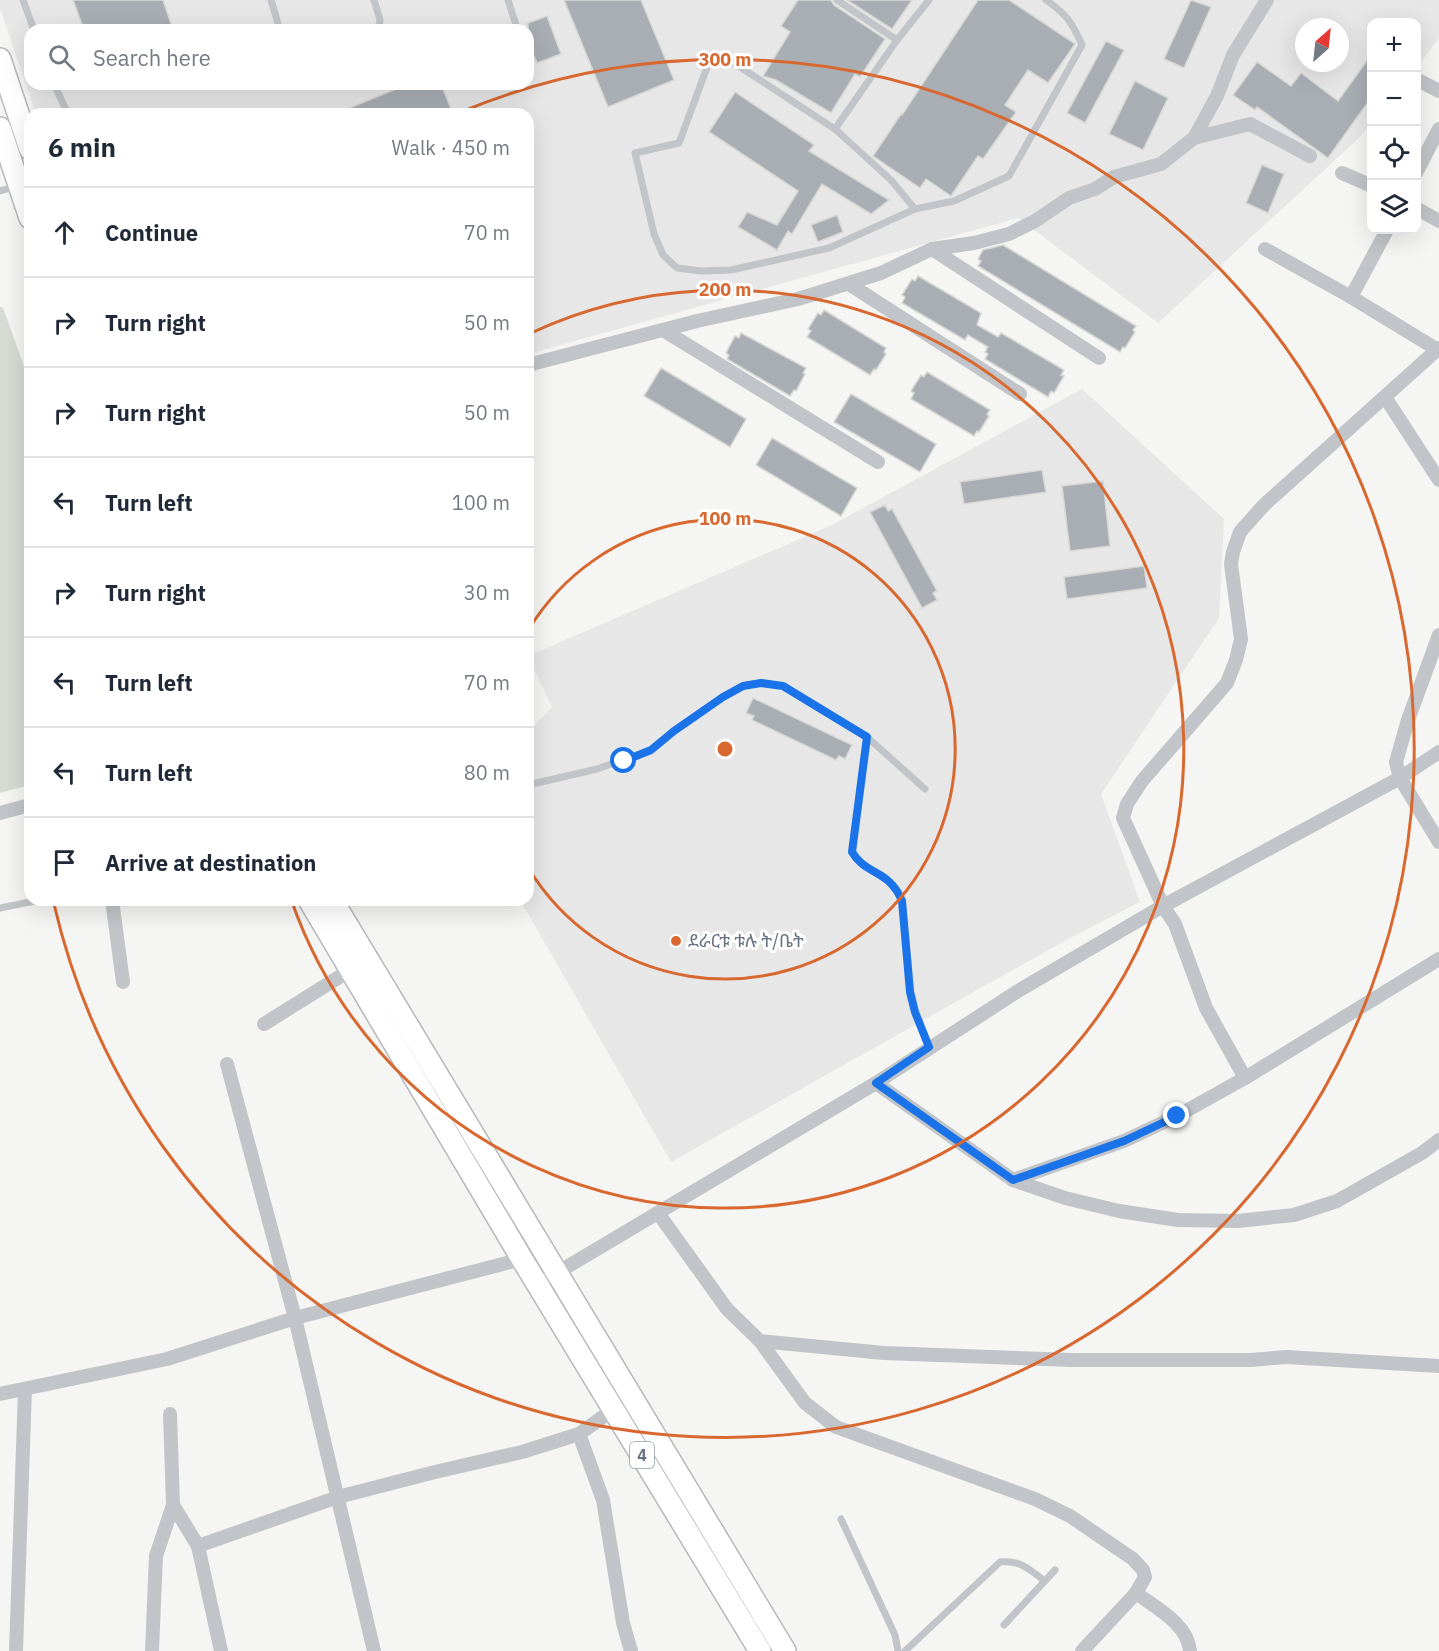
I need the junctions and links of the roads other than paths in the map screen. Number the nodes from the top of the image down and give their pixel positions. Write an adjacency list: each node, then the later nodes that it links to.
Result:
1 (23, 0): 9 (lane)
2 (271, 0): 10 (lane)
3 (374, 0): 11 (lane)
4 (508, 0): 12 (lane)
5 (837, 0): 13 (lane)
6 (929, 0): 13 (lane)
7 (1046, 0): 30 (lane)
8 (1267, 0): 23 (street)
9 (32, 24)
10 (278, 24)
11 (380, 24)
12 (516, 24)
13 (897, 40): 20 (lane)
14 (0, 59): 22 (main road)
15 (1421, 82): 17 (street)
16 (57, 90): 18 (lane)
17 (1439, 91)
18 (66, 108)
19 (0, 128): 28 (main road)
20 (835, 129): 30 (lane); 30 (lane)
21 (1439, 129): 25 (street)
22 (24, 131)
23 (1194, 138): 24 (street); 34 (street)
24 (1310, 156)
25 (1421, 163)
26 (1342, 173): 27 (street)
27 (1367, 184)
28 (10, 188): 29 (main road)
29 (24, 209)
30 (915, 209)
31 (1421, 211): 32 (street)
32 (1439, 221)
33 (1385, 234): 37 (street)
34 (932, 249): 36 (street); 40 (street)
35 (1265, 249): 37 (street)
36 (849, 284): 38 (street); 42 (street)
37 (1351, 297): 39 (street)
38 (663, 330): 41 (street); 44 (street)
39 (1438, 349): 43 (street)
40 (1099, 358)
41 (534, 363)
42 (1020, 394)
43 (1385, 397): 45 (street); 59 (street)
44 (878, 462)
45 (1439, 480)
46 (1439, 635): 49 (street)
47 (867, 737): 50 (lane); 51 (lane); 65 (lane)
48 (1439, 752): 49 (street)
49 (1400, 778): 54 (street); 59 (street)
50 (534, 784)
51 (924, 789)
52 (24, 807): 53 (street)
53 (0, 813)
54 (1439, 842)
55 (24, 903): 60 (lane)
56 (113, 906): 63 (street)
57 (313, 906): 62 (main road, 4)
58 (336, 906): 73 (main road)
59 (1163, 906): 65 (street); 67 (street)
60 (0, 908)
61 (1439, 959): 67 (street)
62 (352, 969): 64 (street); 72 (main road, 4)
63 (123, 982)
64 (264, 1024)
65 (929, 1047): 68 (street)
66 (227, 1064): 75 (street)
67 (1245, 1078): 70 (street)
68 (876, 1083): 70 (street); 71 (street)
69 (1439, 1140): 70 (street)
70 (1013, 1180)
71 (658, 1213): 73 (street); 76 (street)
72 (522, 1259): 74 (main road, 4); 75 (street)
73 (556, 1273): 74 (street); 97 (main road)
74 (538, 1285): 80 (main road, 4)
75 (295, 1318): 78 (street); 83 (street)
76 (760, 1341): 77 (street); 89 (street)
77 (1439, 1366)
78 (25, 1389): 79 (street); 91 (street)
79 (0, 1394)
80 (614, 1409): 82 (street); 96 (main road, 4)
81 (170, 1414): 84 (street)
82 (579, 1434): 83 (street); 95 (street)
83 (338, 1497): 86 (street); 94 (street)
84 (173, 1505): 86 (street); 92 (street)
85 (841, 1519): 98 (lane)
86 (198, 1546): 93 (street)
87 (1055, 1570): 88 (lane)
88 (1045, 1581): 90 (lane); 99 (lane)
89 (1137, 1593): 100 (street); 101 (street)
90 (1004, 1625)
91 (16, 1651)
92 (152, 1651)
93 (221, 1651)
94 (374, 1651)
95 (631, 1651)
96 (760, 1651)
97 (785, 1651)
98 (898, 1651)
99 (905, 1651)
100 (1083, 1651)
101 (1190, 1651)

